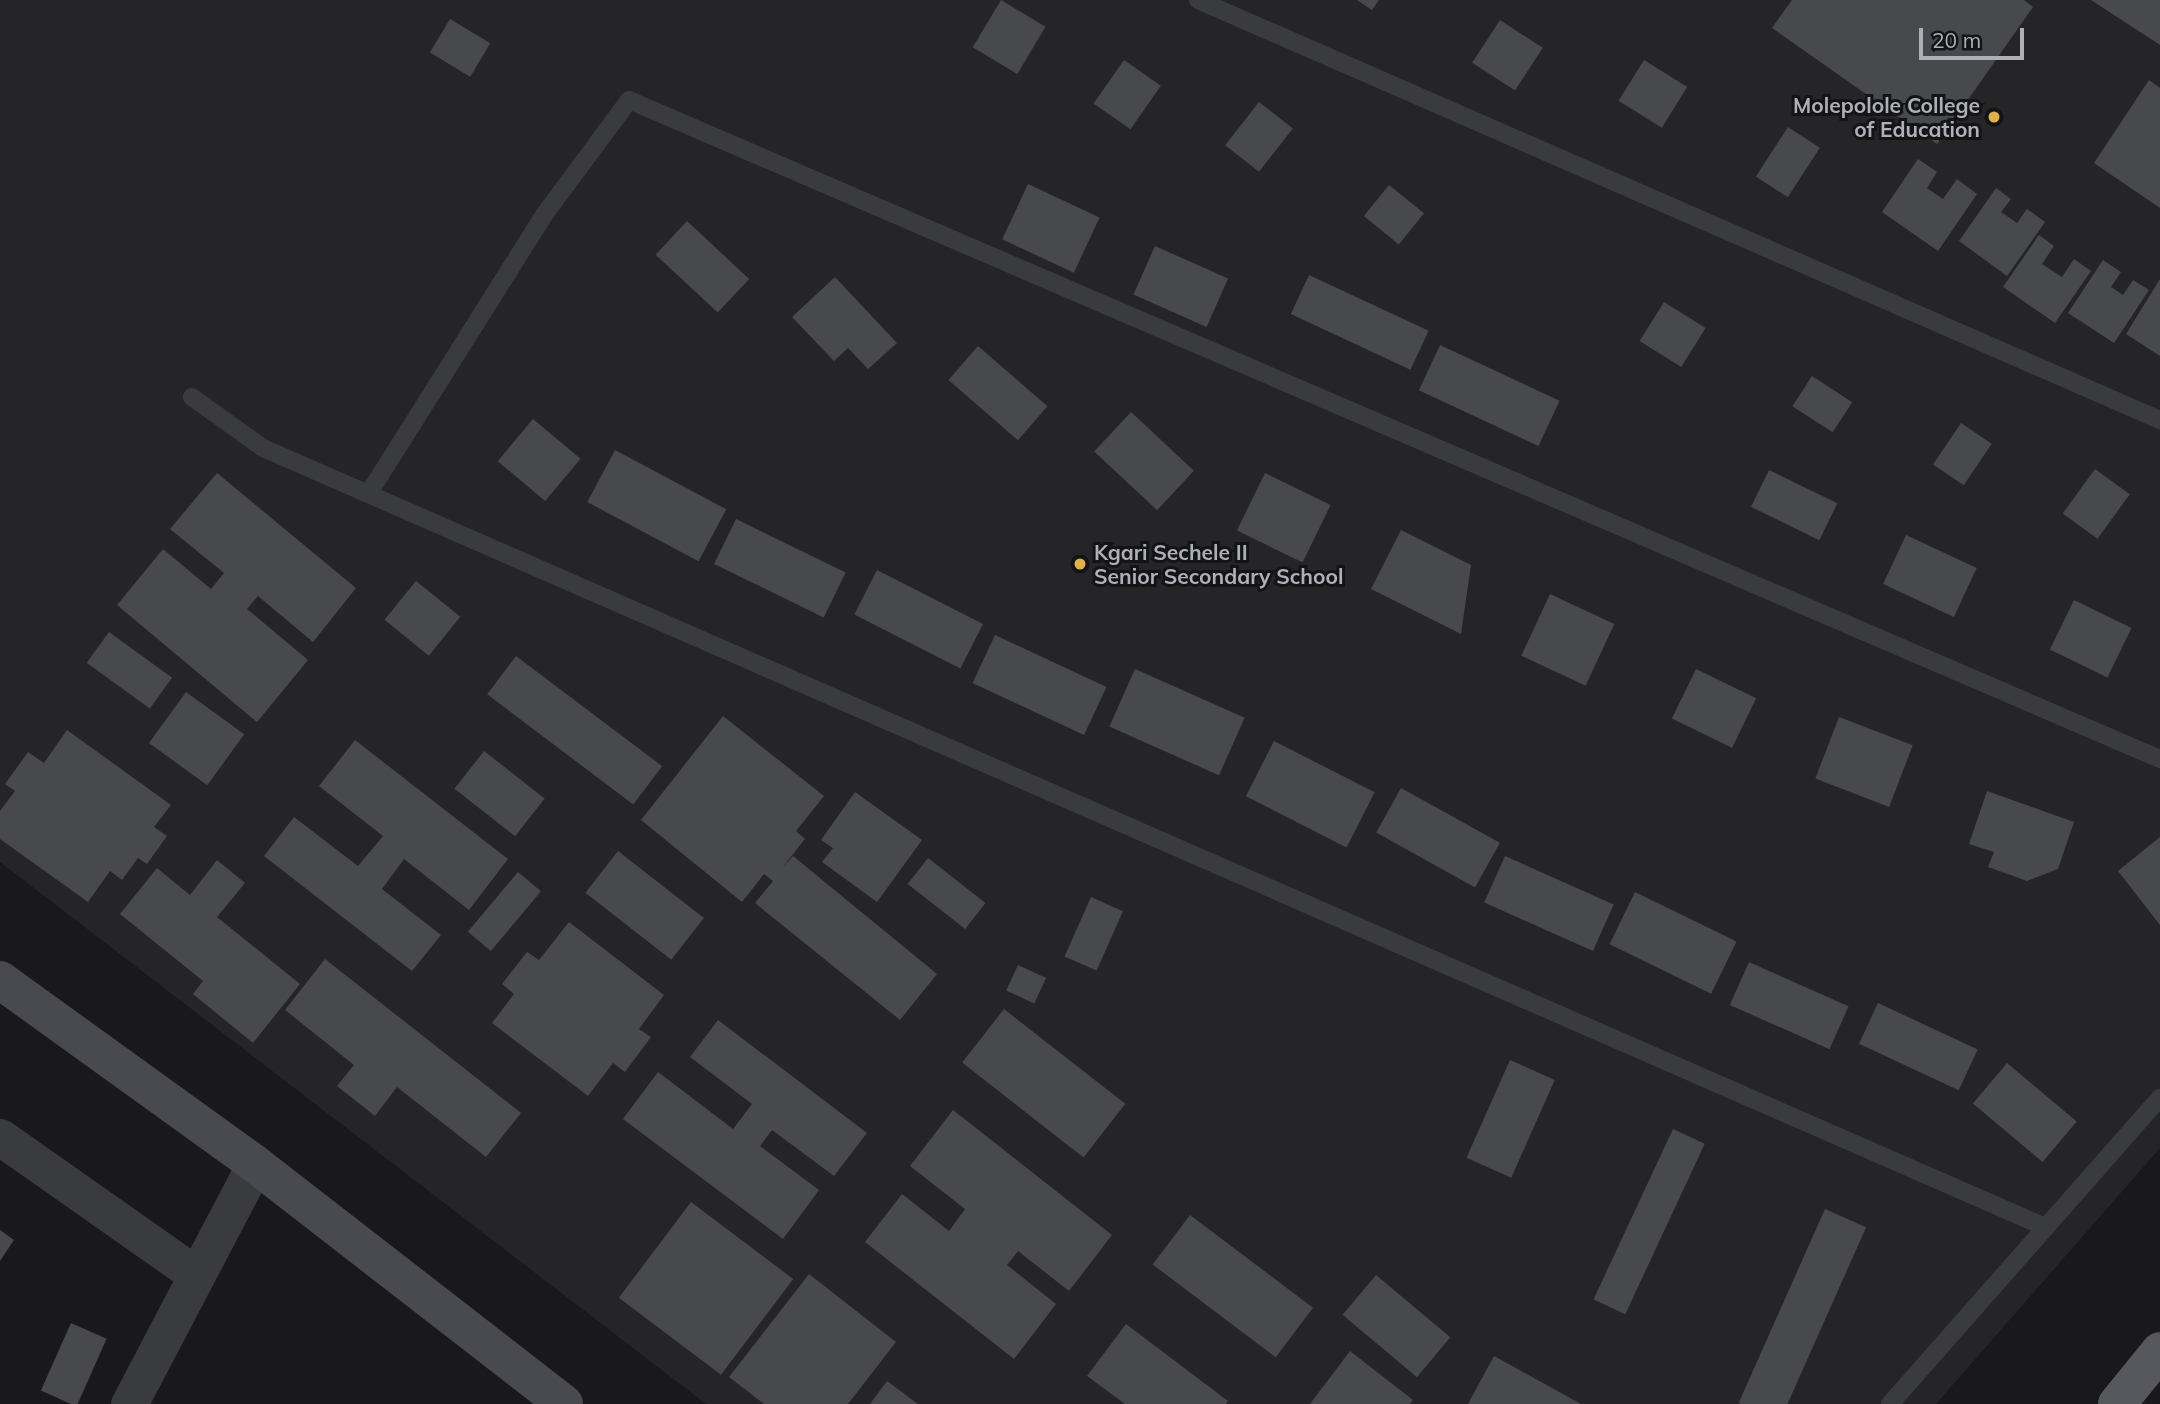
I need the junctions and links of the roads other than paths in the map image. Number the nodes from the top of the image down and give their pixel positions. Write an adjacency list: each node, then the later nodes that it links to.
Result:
1 (1198, 0): 3 (lane)
2 (192, 397): 4 (lane)
3 (2160, 420)
4 (369, 493): 5 (lane); 10 (lane)
5 (2160, 759)
6 (0, 980): 9 (street)
7 (2160, 1098): 10 (lane)
8 (0, 1137): 11 (street)
9 (255, 1164): 11 (street); 14 (street)
10 (2043, 1226): 15 (lane)
11 (195, 1274): 13 (street)
12 (2160, 1351): 16 (main road)
13 (130, 1404)
14 (564, 1404)
15 (1889, 1404)
16 (2117, 1404)

